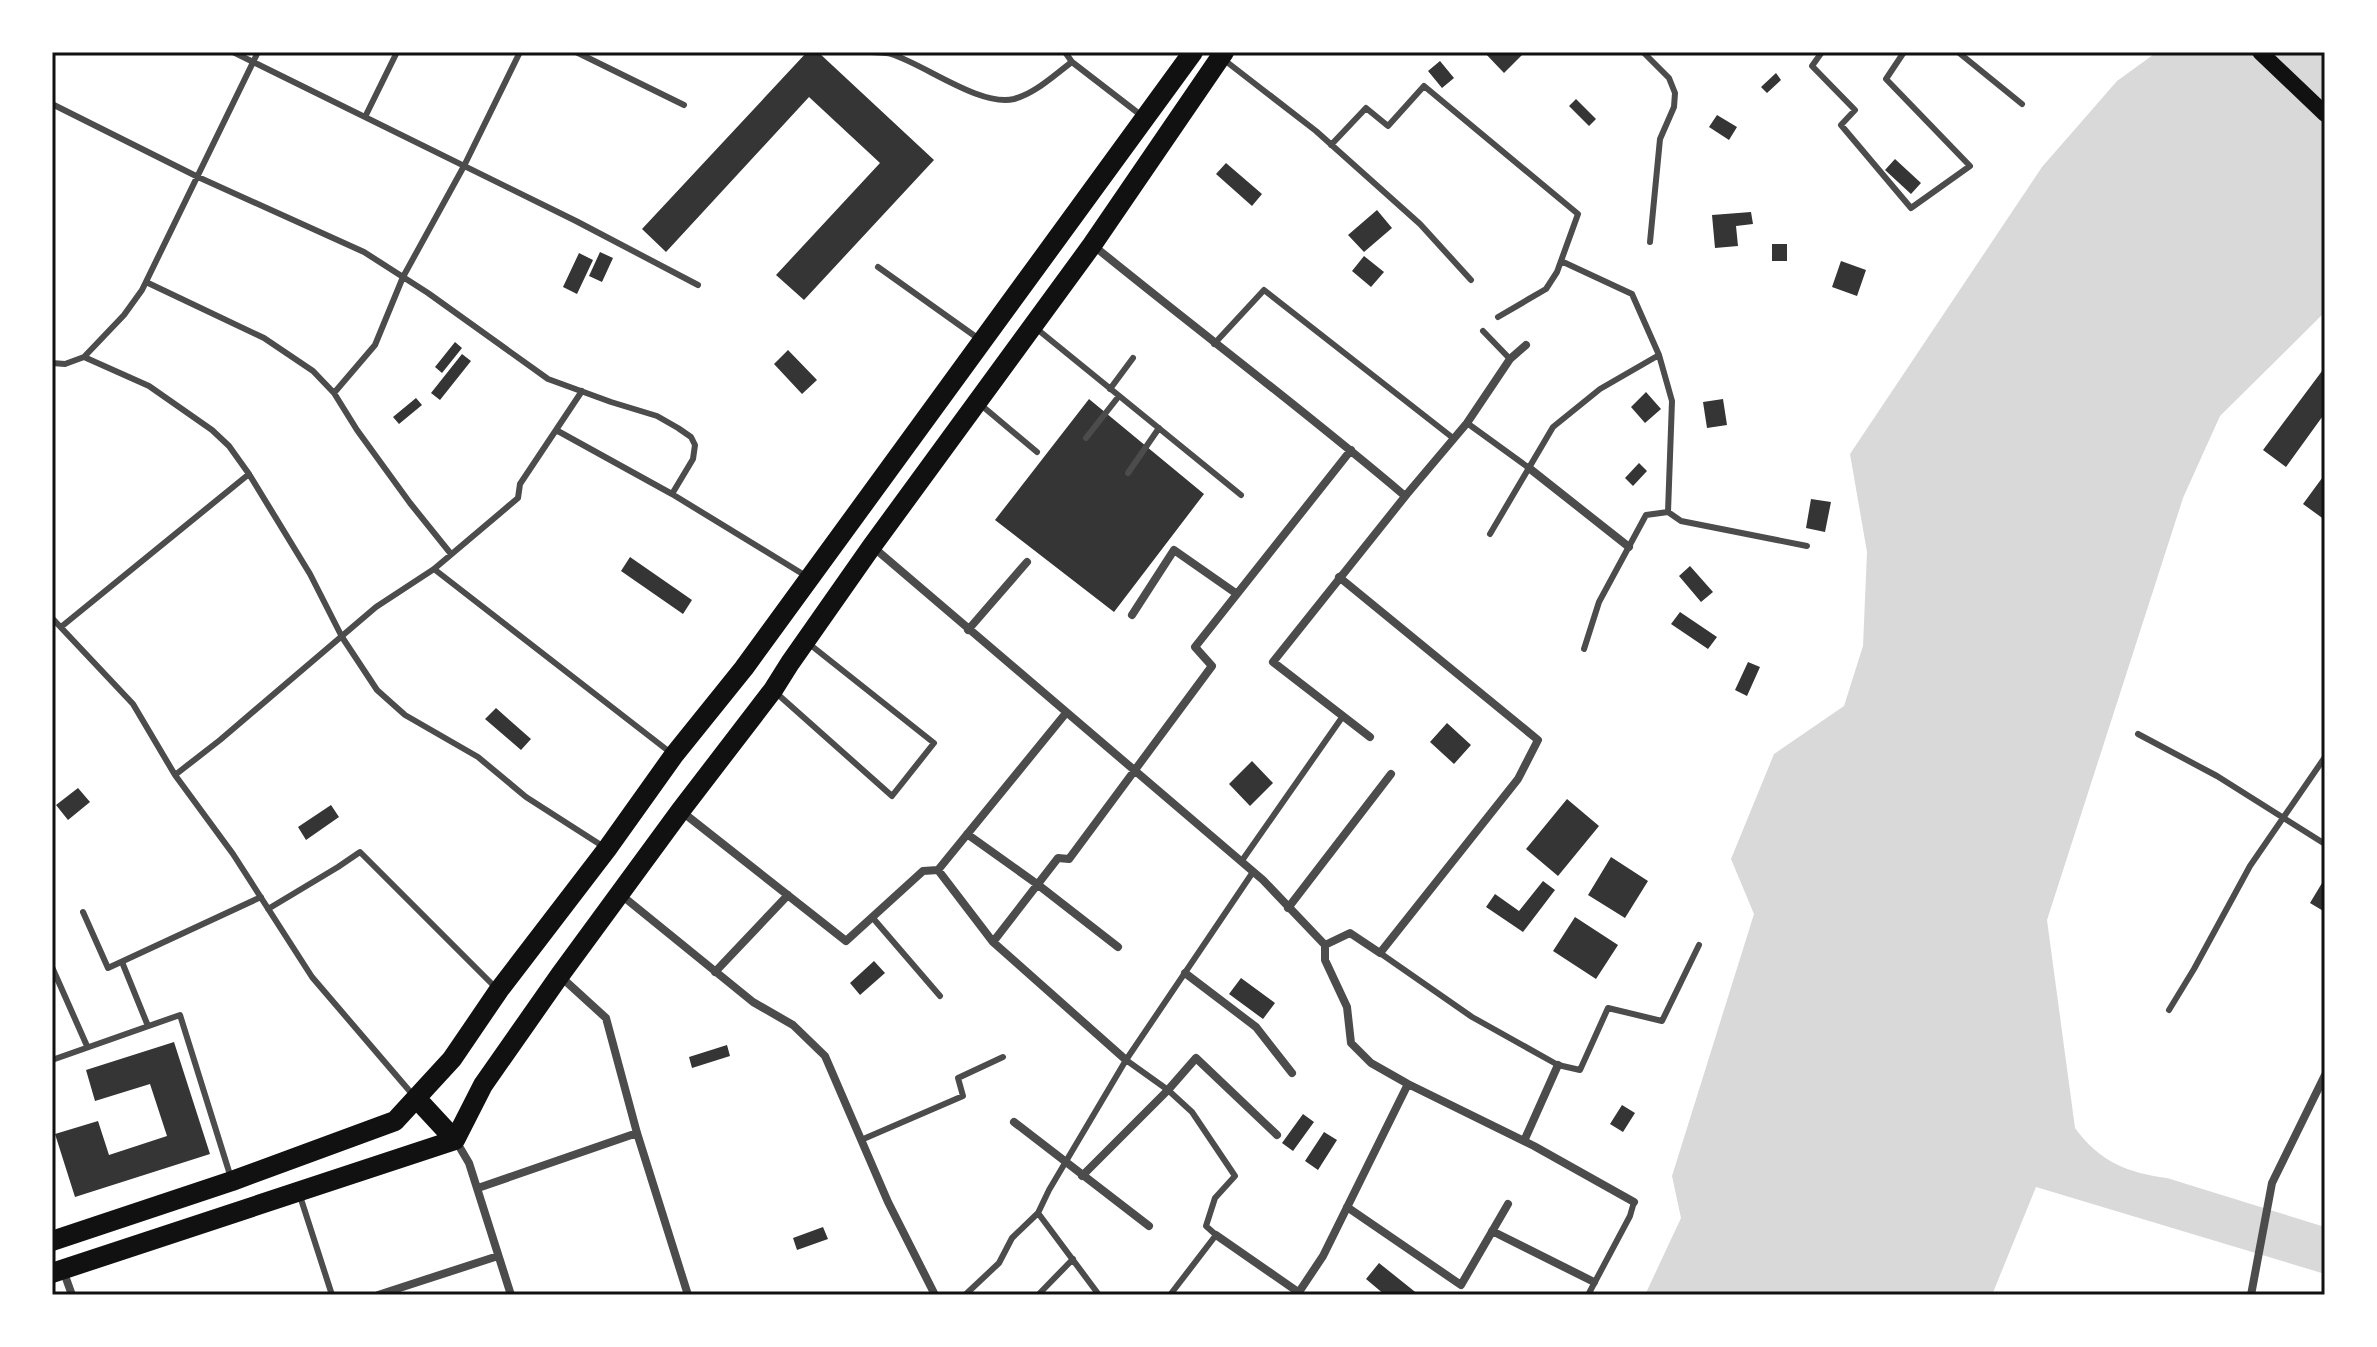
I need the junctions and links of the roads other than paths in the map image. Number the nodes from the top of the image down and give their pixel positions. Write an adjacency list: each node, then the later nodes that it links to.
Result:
1 (233, 52): 15 (lane)
2 (258, 52): 15 (lane)
3 (397, 52): 21 (lane)
4 (520, 52): 24 (lane)
5 (576, 52): 19 (lane)
6 (872, 52): 16 (lane)
7 (1065, 52): 16 (lane)
8 (1193, 52): 22 (main road)
9 (1643, 52): 26 (lane)
10 (1822, 52): 11 (lane)
11 (1904, 52)
12 (1958, 52): 18 (lane)
13 (2260, 52): 20 (main road)
14 (1222, 54): 23 (lane); 27 (main road)
15 (253, 62): 21 (lane); 25 (lane)
16 (1072, 62): 22 (lane)
17 (52, 104): 25 (lane)
18 (2022, 104)
19 (684, 105)
20 (2325, 114)
21 (365, 117): 24 (lane)
22 (1145, 118): 37 (main road)
23 (1331, 145): 28 (lane); 31 (lane)
24 (464, 166): 30 (lane); 33 (lane)
25 (198, 177): 30 (lane); 32 (lane)
26 (1650, 242)
27 (1092, 245): 35 (main road); 38 (street)
28 (1561, 261): 34 (lane); 40 (lane)
29 (878, 267): 37 (lane)
30 (403, 277): 46 (lane); 47 (lane)
31 (1471, 280)
32 (146, 282): 41 (lane); 47 (lane)
33 (698, 285)
34 (1498, 317)
35 (1034, 327): 45 (lane); 49 (main road)
36 (1483, 331): 43 (lane)
37 (982, 341): 72 (main road)
38 (1214, 344): 54 (lane); 55 (street)
39 (1526, 345): 43 (street)
40 (1659, 355): 57 (lane); 63 (lane)
41 (84, 357): 44 (lane); 59 (lane)
42 (1133, 358): 45 (lane)
43 (1510, 359): 50 (street)
44 (52, 363)
45 (1110, 389): 48 (lane)
46 (582, 391): 52 (lane); 60 (lane)
47 (334, 393): 68 (lane)
48 (1119, 396): 51 (lane); 53 (lane)
49 (978, 403): 56 (lane); 65 (main road)
50 (1467, 423): 54 (street); 57 (lane)
51 (1159, 428): 58 (lane); 61 (lane)
52 (556, 430): 60 (lane); 68 (lane)
53 (1086, 438)
54 (1453, 438): 62 (street)
55 (1351, 450): 62 (street); 73 (street)
56 (1037, 452)
57 (1529, 468): 64 (lane); 67 (street)
58 (1128, 473)
59 (249, 474): 76 (lane); 78 (lane)
60 (672, 494): 72 (lane)
61 (1241, 495)
62 (1405, 496): 71 (street)
63 (1668, 512): 66 (lane); 67 (lane)
64 (1490, 534)
65 (872, 546): 77 (street); 80 (main road)
66 (1807, 546)
67 (1629, 547): 81 (lane)
68 (451, 554): 70 (lane)
69 (1027, 562): 77 (street)
70 (434, 569): 78 (lane); 88 (lane)
71 (1339, 577): 85 (street); 113 (street)
72 (809, 578): 79 (main road)
73 (1237, 594): 74 (street); 90 (street)
74 (1132, 615)
75 (52, 618): 76 (lane)
76 (61, 627): 92 (lane)
77 (968, 630): 84 (street)
78 (342, 637): 92 (lane); 97 (lane)
79 (764, 640): 82 (main road); 88 (main road)
80 (806, 641): 82 (main road); 83 (lane)
81 (1584, 649)
82 (790, 663): 83 (main road)
83 (773, 690): 93 (main road)
84 (1066, 713): 90 (street); 95 (street)
85 (1343, 716): 87 (street); 98 (lane)
86 (2138, 734): 94 (lane)
87 (1370, 737)
88 (674, 755): 97 (main road)
89 (2325, 757): 94 (lane)
90 (1135, 772): 98 (street); 101 (street)
91 (1391, 774): 105 (street)
92 (175, 775): 104 (lane)
93 (681, 810): 102 (main road); 103 (street)
94 (2284, 817): 96 (lane); 121 (lane)
95 (967, 834): 99 (street); 101 (street)
96 (2325, 844)
97 (607, 849): 119 (main road)
98 (1241, 862): 100 (street)
99 (938, 870): 108 (street); 109 (street)
100 (1253, 872): 105 (street); 117 (lane)
101 (1037, 884): 109 (street); 112 (street)
102 (620, 893): 116 (street); 118 (main road)
103 (788, 895): 108 (street); 116 (street)
104 (261, 897): 106 (lane); 114 (lane)
105 (1288, 908): 110 (street)
106 (268, 909): 119 (lane); 132 (lane)
107 (83, 912): 114 (lane)
108 (872, 917): 120 (lane)
109 (993, 942): 126 (street)
110 (1325, 945): 113 (street); 130 (street)
111 (1699, 945): 127 (lane)
112 (1118, 947)
113 (1380, 953): 127 (lane)
114 (122, 962): 122 (lane)
115 (52, 967): 123 (lane)
116 (715, 972): 137 (street)
117 (1185, 973): 126 (lane); 128 (street)
118 (560, 975): 134 (street); 136 (main road)
119 (499, 990): 132 (main road)
120 (940, 996)
121 (2169, 1010)
122 (148, 1026): 123 (lane); 141 (lane)
123 (87, 1046): 125 (lane)
124 (1003, 1057): 137 (lane)
125 (52, 1060)
126 (1126, 1060): 131 (lane); 139 (lane)
127 (1558, 1065): 138 (street)
128 (1292, 1073)
129 (2325, 1075): 168 (street)
130 (1408, 1084): 138 (street); 146 (street)
131 (1168, 1090): 135 (street); 140 (street); 150 (lane)
132 (417, 1099): 136 (main road); 141 (main road)
133 (1014, 1122): 139 (street)
134 (637, 1133): 142 (street); 161 (street)
135 (1277, 1135)
136 (455, 1140): 142 (street); 143 (main road)
137 (861, 1140): 162 (street)
138 (1524, 1141): 144 (street)
139 (1065, 1163): 140 (street); 147 (lane)
140 (1082, 1176): 148 (street)
141 (232, 1181): 151 (main road)
142 (478, 1188): 152 (street)
143 (299, 1193): 154 (main road); 158 (lane)
144 (1634, 1202): 155 (lane)
145 (1508, 1204): 149 (street)
146 (1347, 1207): 149 (street); 156 (street)
147 (1038, 1213): 153 (lane); 163 (lane)
148 (1149, 1226)
149 (1492, 1231): 155 (street)
150 (1216, 1235): 156 (street); 166 (lane)
151 (53, 1239): 154 (main road)
152 (498, 1256): 159 (street); 160 (street)
153 (1073, 1259): 164 (lane); 165 (lane)
154 (58, 1271): 157 (street)
155 (1594, 1282): 167 (lane)
156 (1300, 1294)
157 (72, 1295)
158 (332, 1295)
159 (378, 1295)
160 (511, 1295)
161 (688, 1295)
162 (935, 1295)
163 (965, 1295)
164 (1038, 1295)
165 (1099, 1295)
166 (1170, 1295)
167 (1588, 1295)
168 (2251, 1295)

